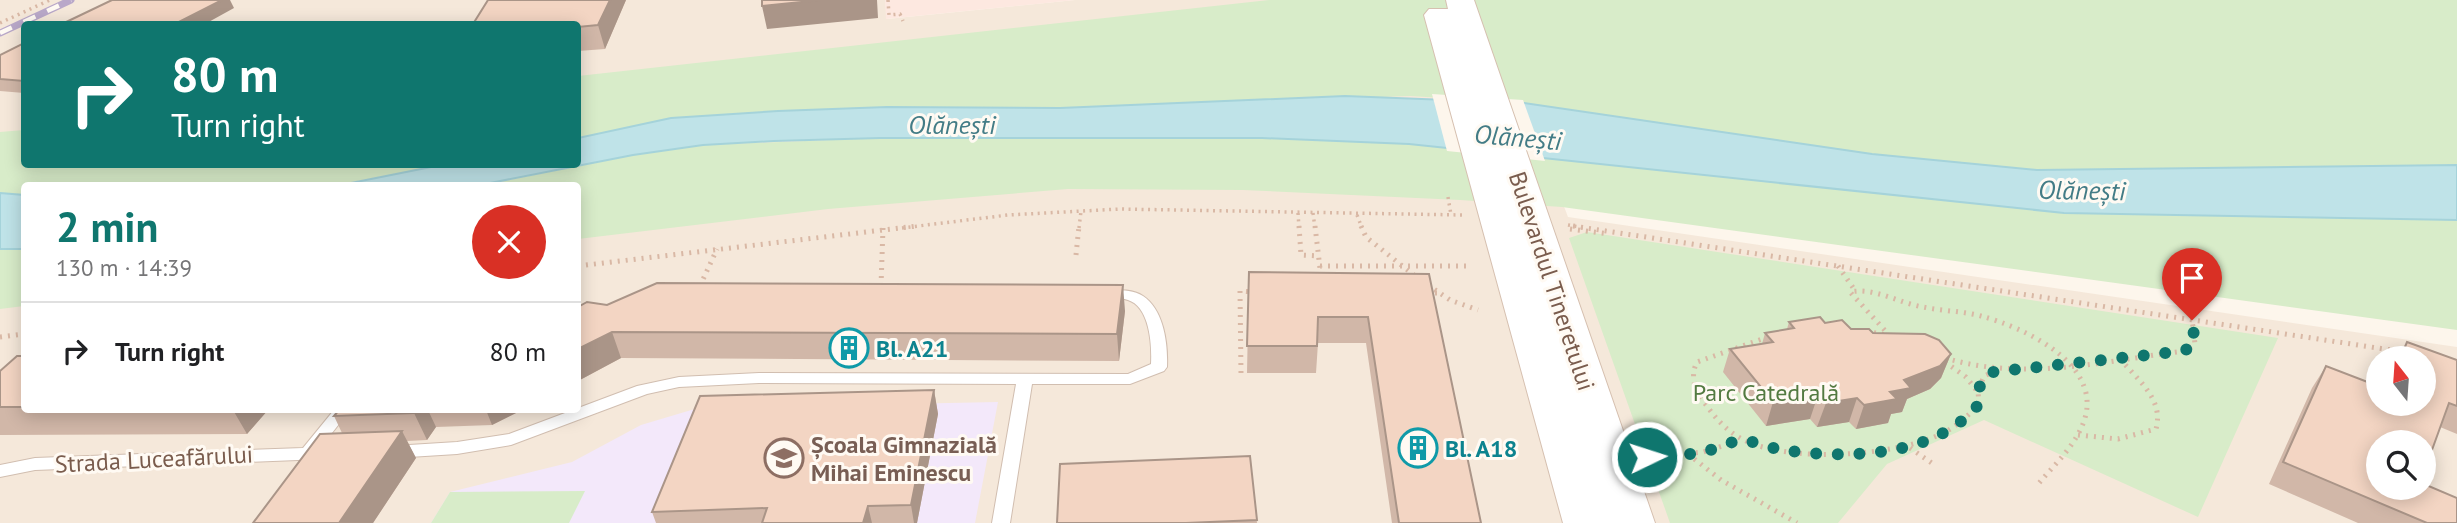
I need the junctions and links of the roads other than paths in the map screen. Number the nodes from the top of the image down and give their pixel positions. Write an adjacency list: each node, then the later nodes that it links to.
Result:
1 (1434, 0): 3 (main road, Bulevardul Tineretului)
2 (1460, 0): 3 (main road, Bulevardul Tineretului)
3 (1515, 220): 12 (main road, Bulevardul Tineretului); 13 (main road, Bulevardul Tineretului)
4 (1086, 293): 5 (lane)
5 (1025, 378): 8 (lane); 11 (lane)
6 (340, 413): 9 (lane)
7 (346, 452): 9 (lane, Strada Luceafărului)
8 (371, 452)
9 (308, 453): 10 (lane, Strada Luceafărului)
10 (0, 471)
11 (1001, 523)
12 (1587, 523)
13 (1631, 523)

